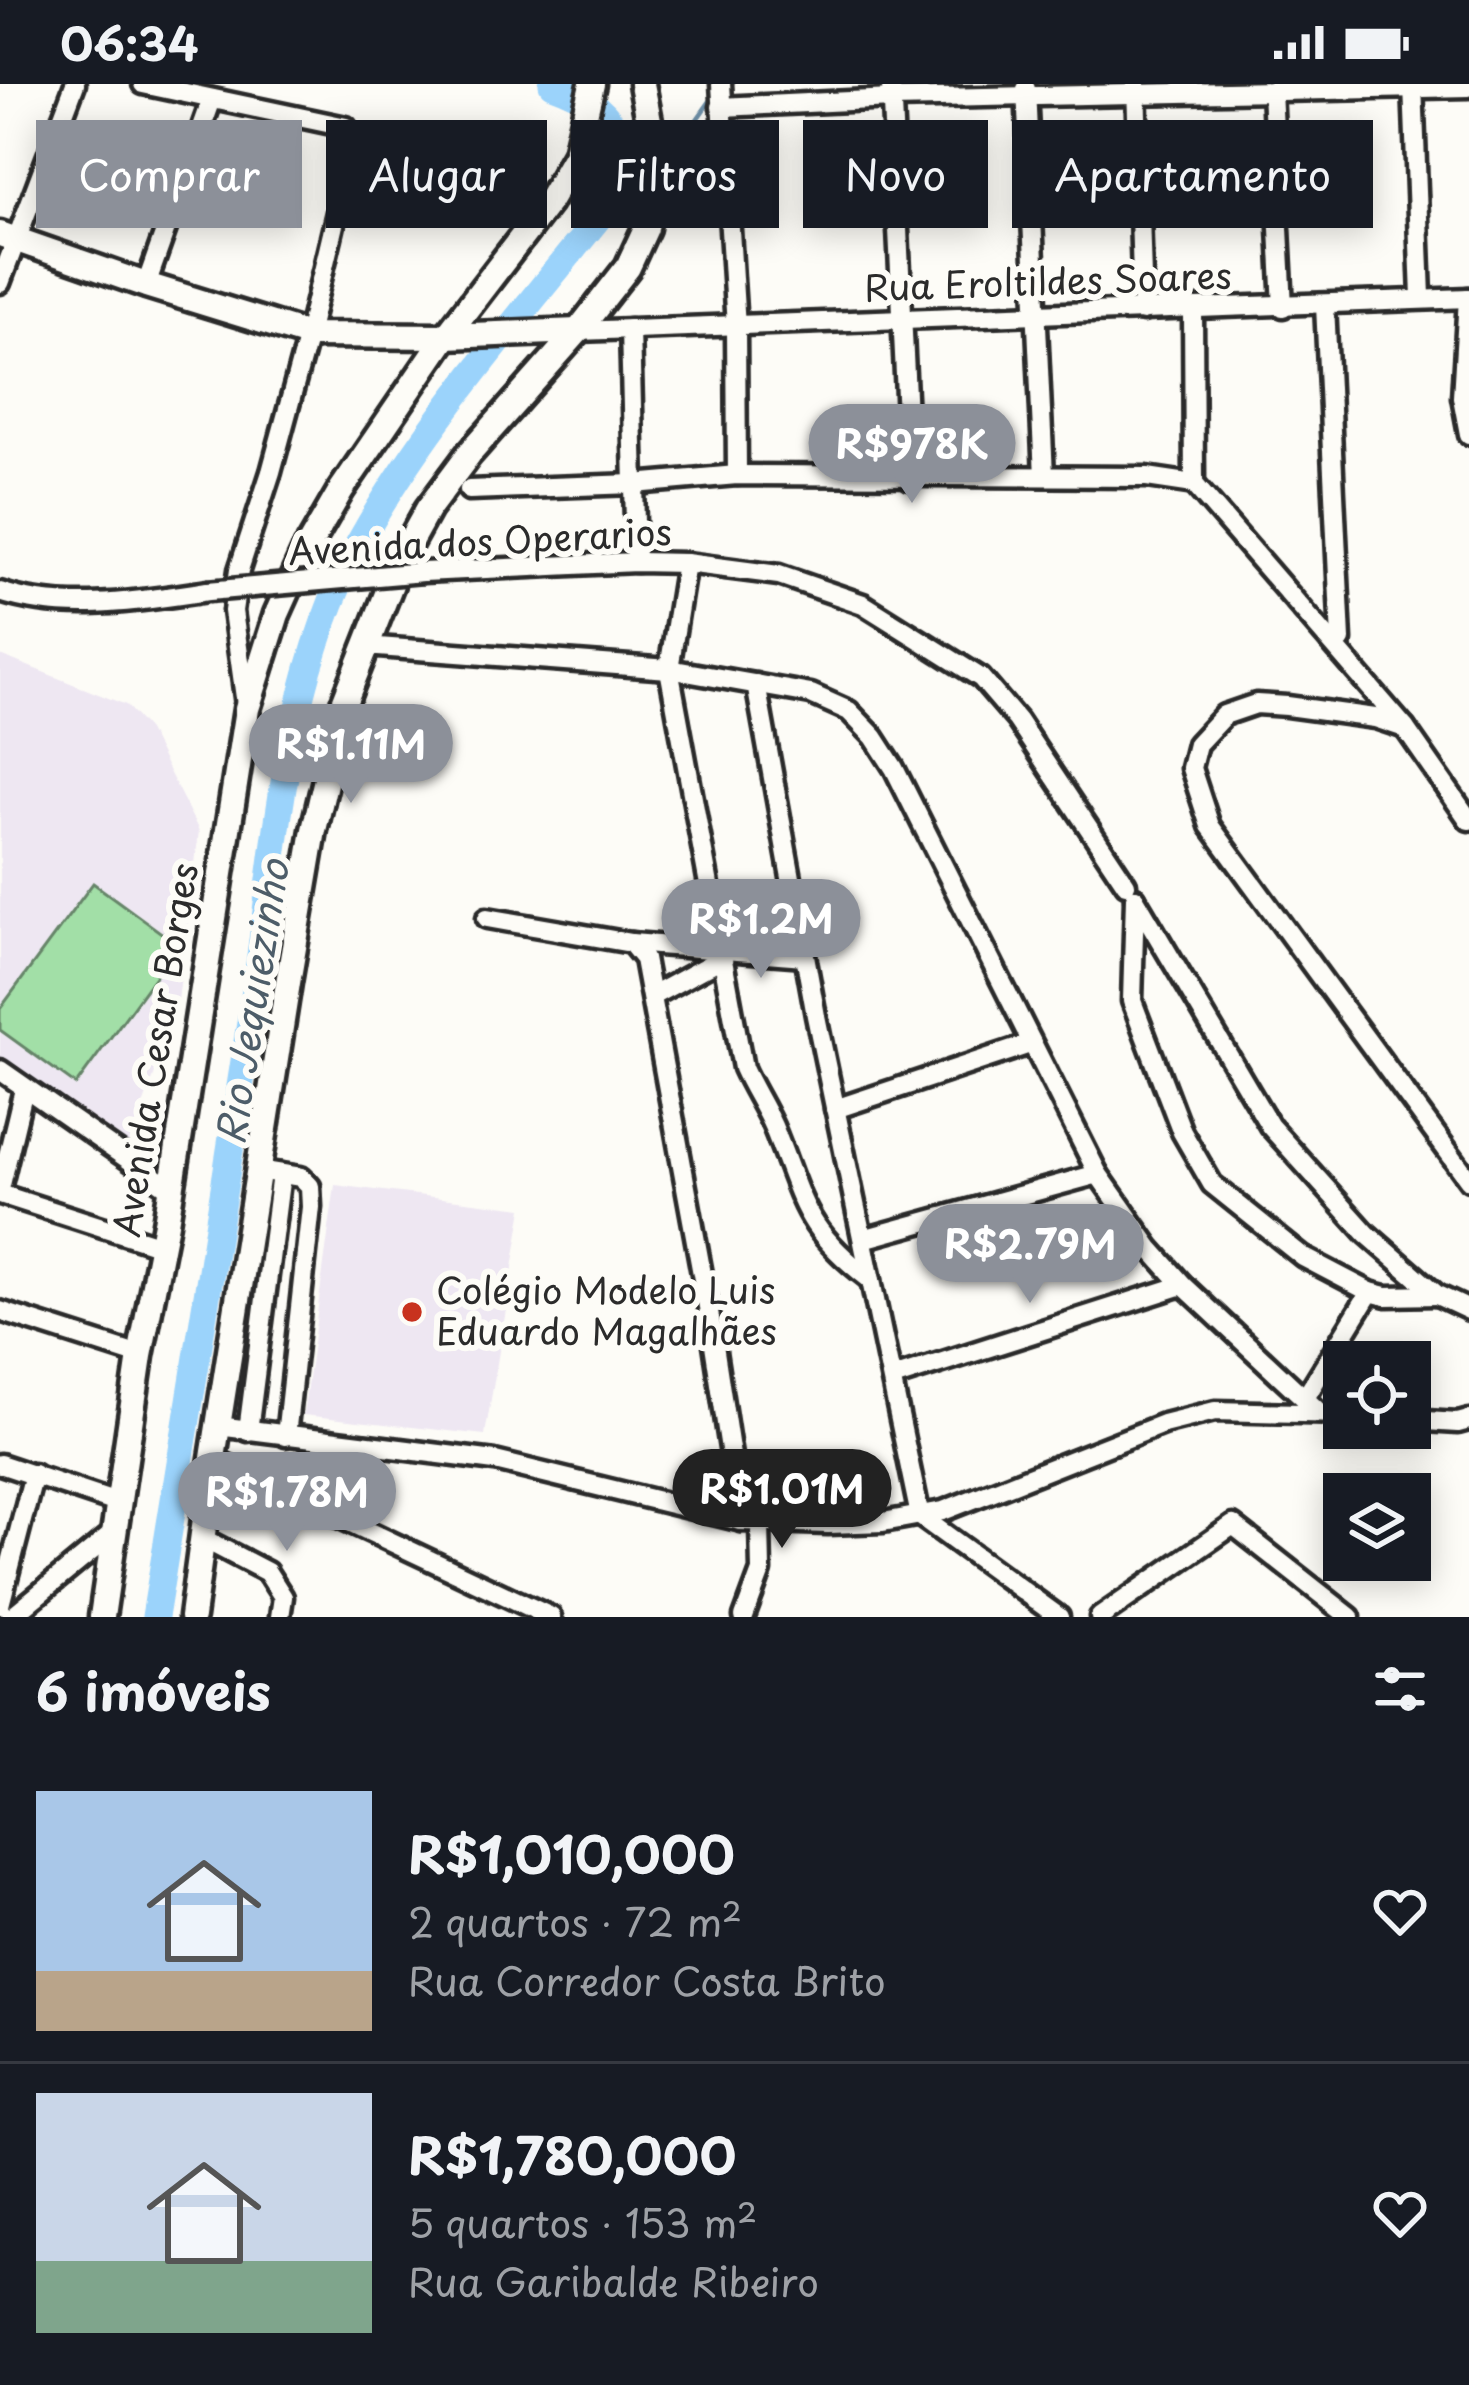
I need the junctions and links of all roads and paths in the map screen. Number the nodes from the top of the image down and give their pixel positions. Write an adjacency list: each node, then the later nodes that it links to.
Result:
1 (75, 84): 14 (street)
2 (143, 84): 12 (street)
3 (592, 84): 29 (main road, Avenida Cesar Borges)
4 (642, 84): 27 (main road)
5 (721, 84): 13 (street)
6 (1413, 86): 7 (street); 11 (street); 17 (street)
7 (1469, 87)
8 (1136, 89): 9 (street); 11 (street); 22 (street)
9 (1026, 90): 10 (street); 23 (street)
10 (891, 91): 13 (street); 24 (street)
11 (1272, 91): 20 (street)
12 (212, 99): 16 (street); 28 (street)
13 (722, 107): 25 (street)
14 (8, 237): 15 (street); 16 (main road)
15 (0, 283)
16 (146, 285): 28 (main road)
17 (1421, 297): 18 (street, Rua Eroltildes Soares); 19 (street, Rua Eroltildes Soares)
18 (1468, 298): 30 (street)
19 (1325, 305): 20 (street, Rua Eroltildes Soares); 40 (street)
20 (1283, 307): 21 (street, Rua Eroltildes Soares)
21 (1193, 310): 22 (street, Rua Eroltildes Soares); 35 (street)
22 (1143, 311): 23 (street, Rua Eroltildes Soares)
23 (1035, 317): 24 (street, Rua Eroltildes Soares); 32 (street)
24 (903, 321): 25 (street, Rua Eroltildes Soares); 33 (street)
25 (736, 327): 26 (street, Rua Eroltildes Soares); 31 (street)
26 (630, 329): 27 (street, Rua Eroltildes Soares); 34 (street)
27 (578, 331): 29 (main road); 41 (main road)
28 (308, 334): 29 (main road); 44 (street)
29 (446, 336): 44 (main road, Avenida Cesar Borges)
30 (1469, 434)
31 (737, 475): 33 (street); 34 (street)
32 (1044, 476): 33 (street); 35 (street)
33 (910, 478)
34 (634, 484): 36 (street); 37 (street)
35 (1194, 484): 45 (street)
36 (469, 490)
37 (636, 562): 38 (street, Avenida dos Operarios); 39 (street, Avenida dos Operarios, bridge)
38 (686, 563): 42 (street); 47 (street, Avenida dos Operarios)
39 (0, 592)
40 (1341, 640)
41 (365, 646): 42 (street); 57 (main road)
42 (669, 669): 43 (street); 50 (street)
43 (756, 684): 51 (street); 53 (street)
44 (247, 710): 60 (main road, Avenida Cesar Borges)
45 (1405, 728): 46 (street); 59 (street)
46 (1469, 820)
47 (1130, 891): 66 (street); 67 (street, Avenida dos Operarios)
48 (488, 918): 49 (street)
49 (631, 943): 50 (street); 52 (street)
50 (719, 955): 51 (street); 52 (street); 64 (street)
51 (805, 956): 56 (street)
52 (652, 996): 84 (street)
53 (1030, 1044): 56 (street); 58 (street)
54 (0, 1070): 55 (street)
55 (24, 1088): 60 (street); 61 (street)
56 (835, 1108): 62 (street)
57 (270, 1172): 76 (main road); 77 (street); 78 (street)
58 (1098, 1174): 62 (street); 65 (street)
59 (1469, 1180)
60 (171, 1189): 63 (main road, Avenida Cesar Borges)
61 (0, 1191): 63 (street)
62 (863, 1239): 64 (street)
63 (161, 1246): 70 (main road, Avenida Cesar Borges)
64 (871, 1280): 71 (street)
65 (1183, 1286): 71 (street); 72 (street)
66 (1370, 1292): 67 (street); 72 (street)
67 (1437, 1295): 68 (street)
68 (1469, 1310)
69 (0, 1311): 70 (street)
70 (140, 1356): 82 (main road, Avenida Cesar Borges)
71 (893, 1378): 83 (street)
72 (1311, 1404): 73 (street); 83 (street)
73 (1323, 1408)
74 (1431, 1420): 75 (street)
75 (1469, 1420)
76 (218, 1426): 77 (street); 79 (main road)
77 (248, 1431): 78 (street)
78 (286, 1436): 84 (street)
79 (213, 1458): 86 (main road); 91 (street)
80 (0, 1464): 81 (street)
81 (34, 1474): 82 (street); 87 (street)
82 (120, 1504): 85 (main road, Avenida Cesar Borges)
83 (920, 1516): 84 (street); 93 (street)
84 (751, 1522): 92 (street)
85 (117, 1530): 87 (street); 88 (main road, Avenida Cesar Borges)
86 (204, 1539): 89 (main road); 90 (street)
87 (6, 1610)
88 (102, 1617)
89 (192, 1617)
90 (280, 1617)
91 (551, 1617)
92 (743, 1617)
93 (1059, 1617)
94 (1100, 1617): 95 (street)
95 (1350, 1617)

